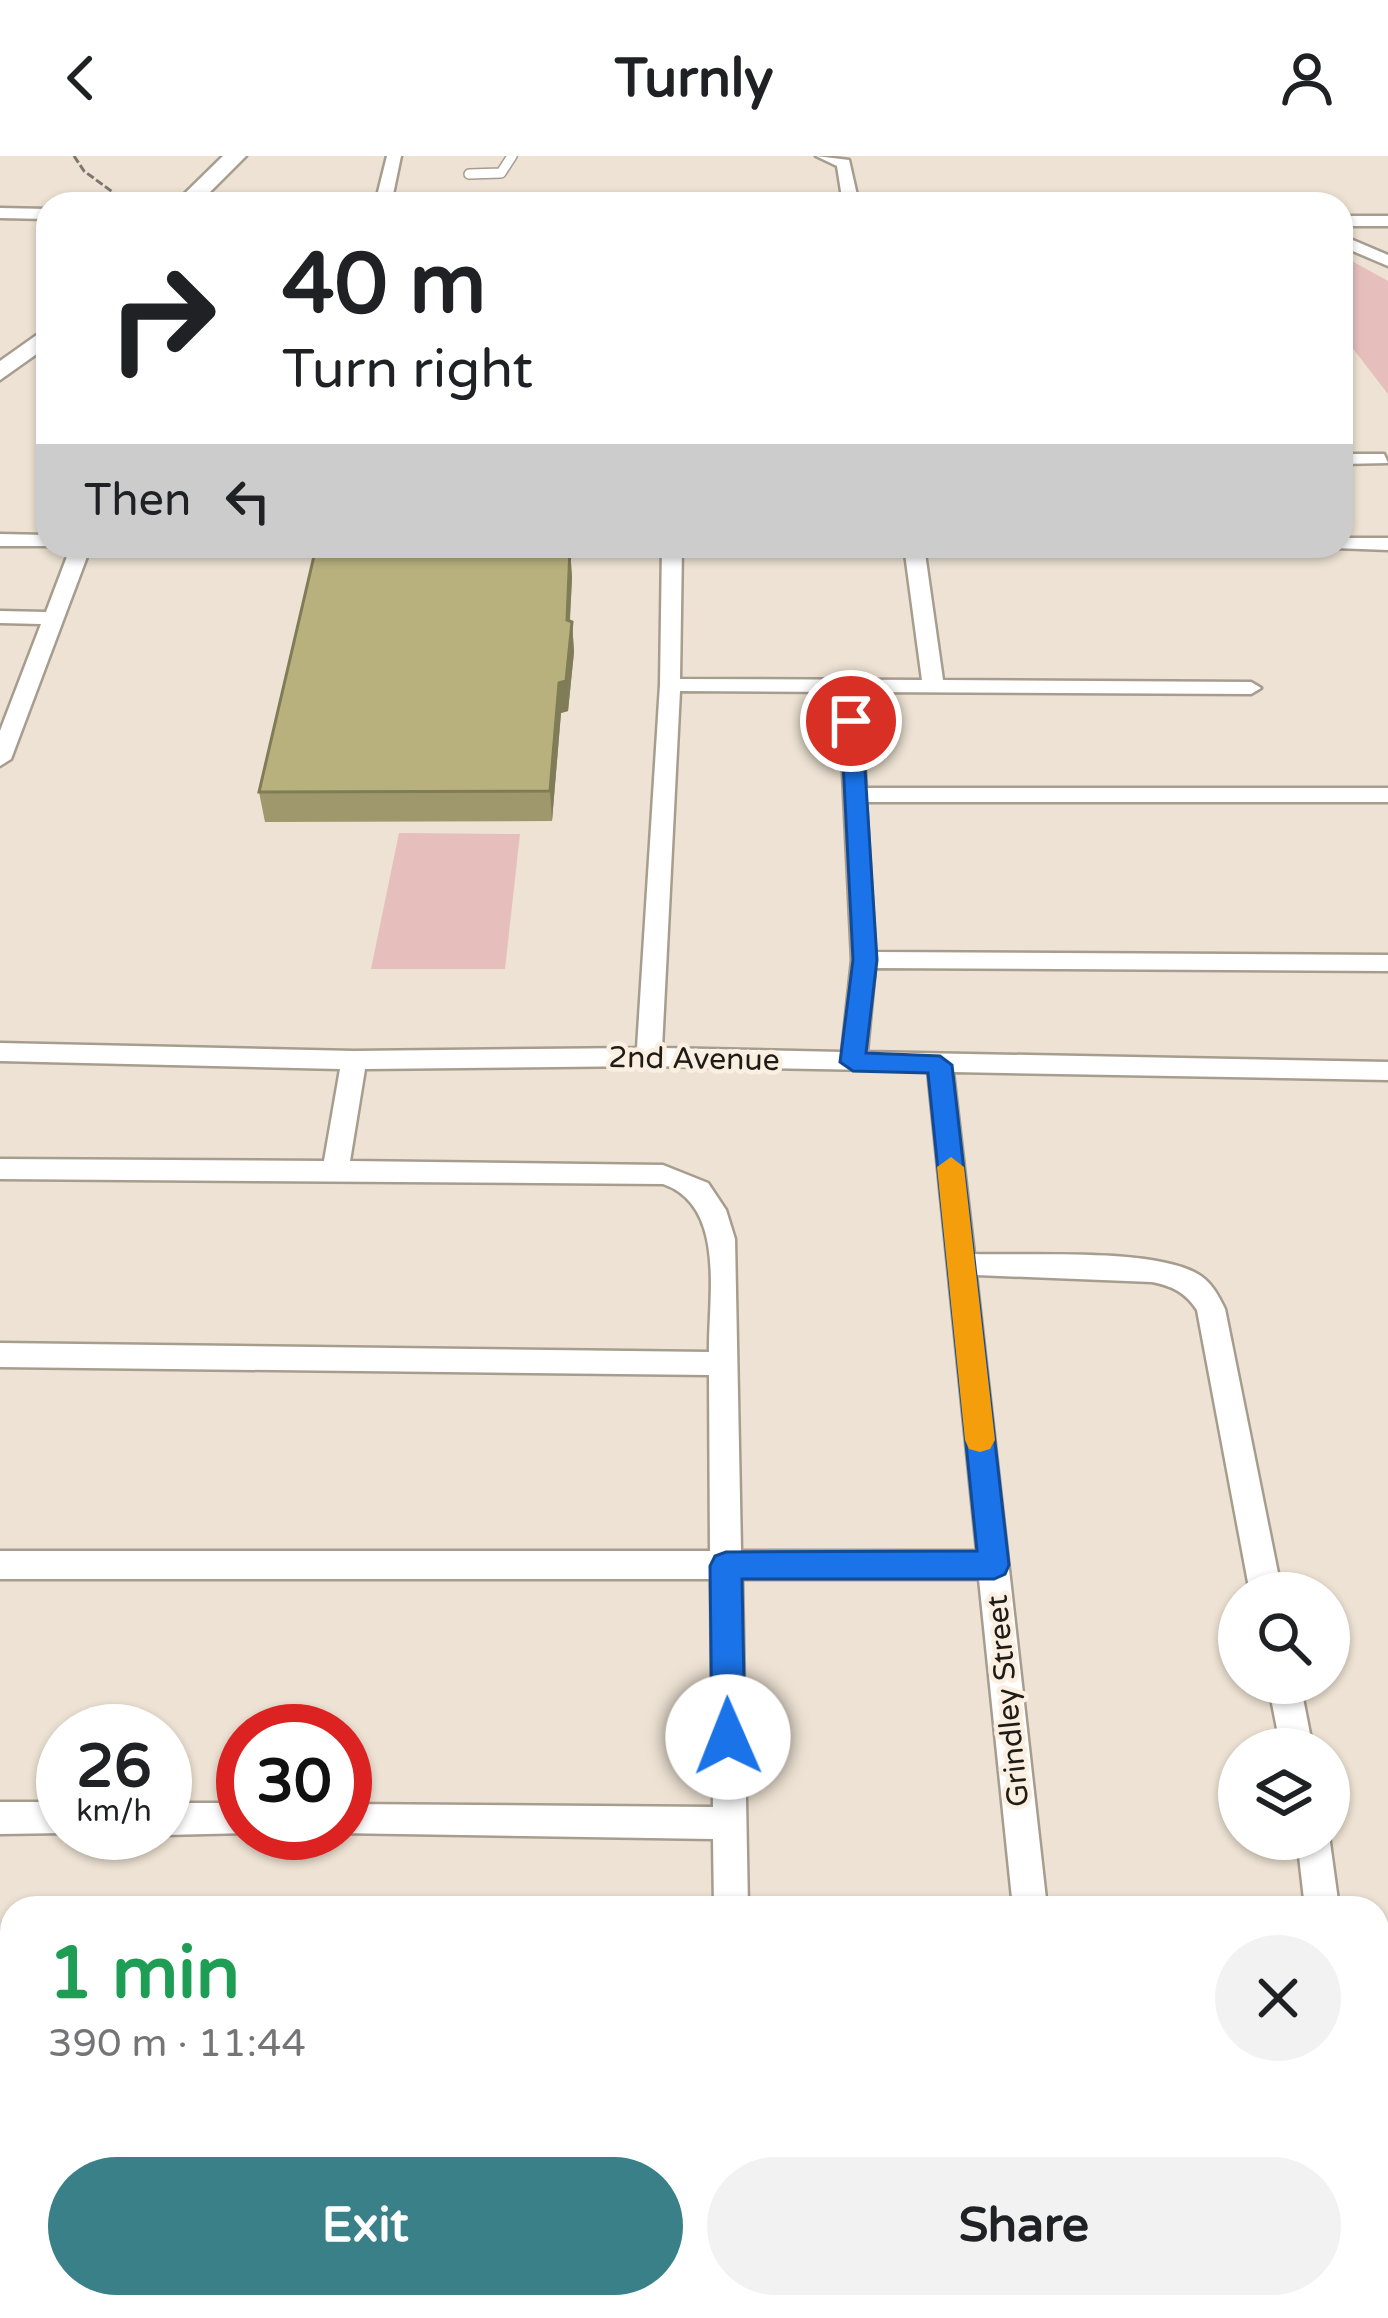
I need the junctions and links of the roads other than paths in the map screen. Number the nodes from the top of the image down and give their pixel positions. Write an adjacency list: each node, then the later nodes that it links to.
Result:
1 (235, 156): 6 (street)
2 (394, 156): 7 (street)
3 (512, 156): 5 (lane)
4 (830, 158): 8 (street)
5 (470, 174)
6 (198, 192)
7 (386, 192)
8 (849, 192)
9 (0, 213): 10 (street)
10 (36, 214)
11 (1388, 220): 12 (street)
12 (1353, 221)
13 (1353, 245): 14 (street)
14 (1388, 261)
15 (36, 344): 16 (street)
16 (0, 373)
17 (1353, 459): 18 (street)
18 (1384, 459)
19 (0, 540): 20 (street)
20 (36, 542)
21 (1353, 544): 22 (street)
22 (1388, 544)
23 (76, 558): 27 (street)
24 (672, 558): 29 (street)
25 (916, 558): 30 (street)
26 (0, 617): 27 (street)
27 (53, 618): 32 (street)
28 (849, 684): 29 (street); 30 (street); 33 (street)
29 (670, 685): 38 (street)
30 (933, 685): 31 (street)
31 (1251, 688)
32 (0, 759)
33 (856, 795): 34 (street); 35 (street)
34 (1388, 795)
35 (865, 960): 36 (street); 40 (street)
36 (1388, 963)
37 (0, 1052): 39 (street, 2nd Avenue)
38 (649, 1057): 39 (street, 2nd Avenue); 40 (street, 2nd Avenue)
39 (354, 1060): 44 (street)
40 (853, 1062): 41 (street, 2nd Avenue)
41 (940, 1065): 42 (street, 2nd Avenue); 45 (street, Grindley Street)
42 (1388, 1071)
43 (0, 1169): 44 (street)
44 (336, 1169): 47 (street)
45 (961, 1264): 49 (street, Grindley Street); 51 (street)
46 (0, 1355): 47 (street)
47 (723, 1364): 50 (street)
48 (0, 1565): 50 (street)
49 (994, 1565): 50 (street); 58 (street, Grindley Street)
50 (726, 1566): 55 (street)
51 (1262, 1572)
52 (0, 1817): 53 (street)
53 (36, 1818)
54 (372, 1820): 55 (street)
55 (729, 1823): 57 (street)
56 (1316, 1860): 59 (street)
57 (730, 1896)
58 (1029, 1896)
59 (1321, 1896)

